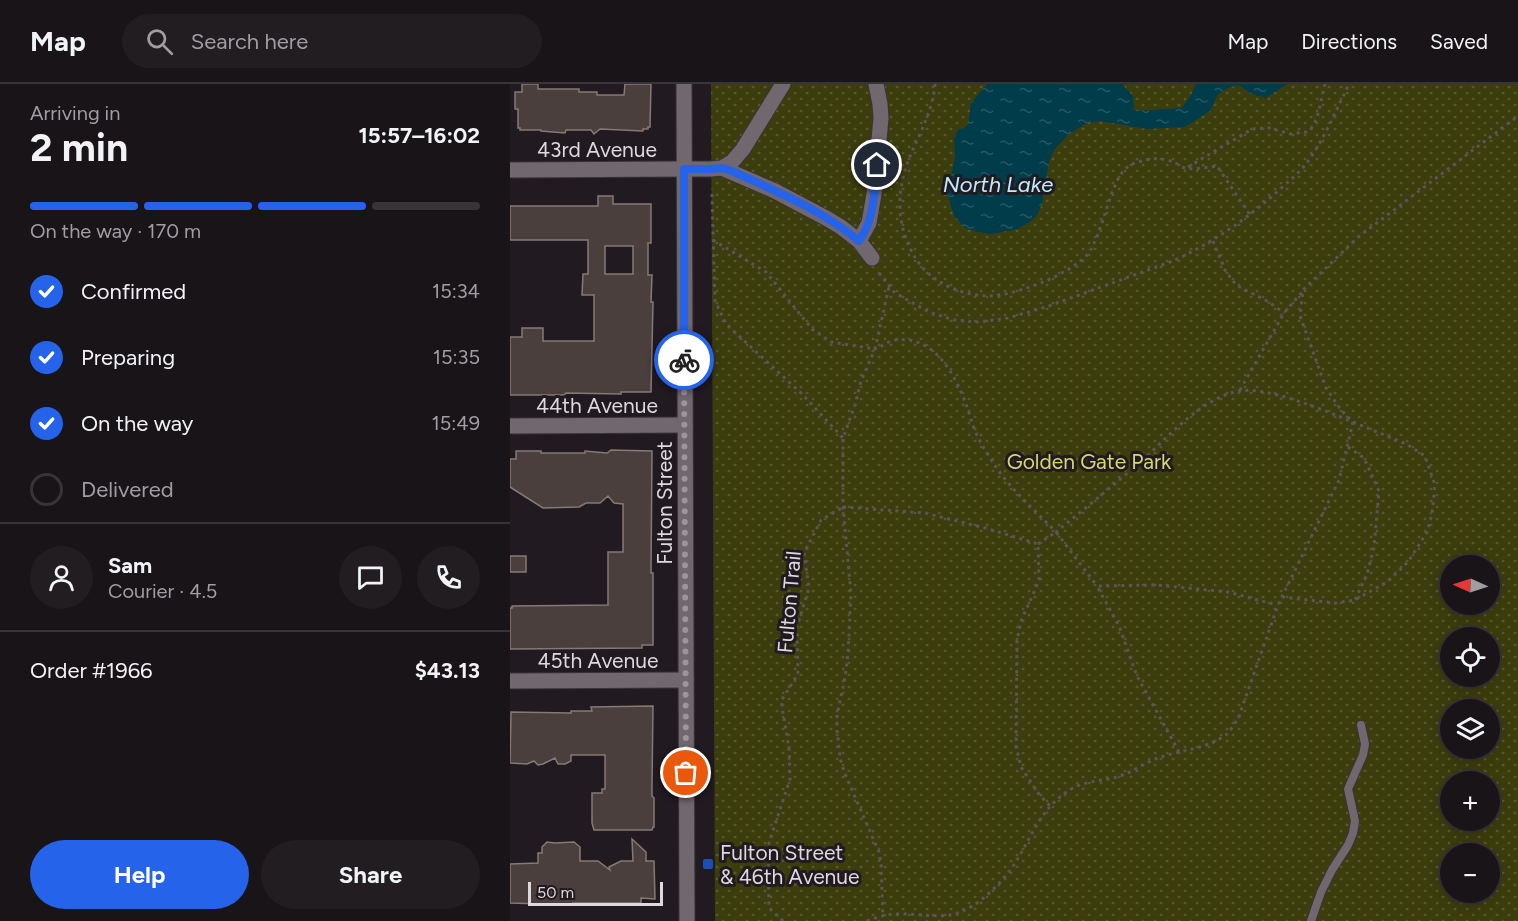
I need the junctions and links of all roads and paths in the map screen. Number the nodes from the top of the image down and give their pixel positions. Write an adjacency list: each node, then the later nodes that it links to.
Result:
1 (684, 84): 10 (street, Fulton Street)
2 (783, 84): 8 (street)
3 (876, 84): 15 (street)
4 (935, 84): 9 (path)
5 (1325, 84): 9 (path)
6 (1349, 84): 13 (path)
7 (1518, 116): 19 (path)
8 (722, 168): 10 (street, 43rd Avenue); 15 (street)
9 (1186, 168): 13 (path)
10 (684, 169): 11 (street, 43rd Avenue); 25 (street, Fulton Street)
11 (510, 170)
12 (712, 194): 14 (path)
13 (1250, 215): 16 (path)
14 (713, 240): 21 (path); 26 (path)
15 (859, 241): 17 (street)
16 (1213, 241): 18 (path); 20 (path)
17 (872, 258): 18 (path)
18 (889, 287): 21 (path)
19 (1303, 290): 20 (path); 23 (path)
20 (1284, 313): 22 (path)
21 (875, 349): 26 (path); 29 (path)
22 (1240, 391): 23 (path); 29 (path)
23 (1353, 422): 27 (path); 33 (path)
24 (510, 426): 25 (street, 44th Avenue)
25 (685, 426): 35 (street, Fulton Street)
26 (843, 438): 28 (path)
27 (1348, 447): 32 (path); 33 (path)
28 (843, 507): 30 (path); 40 (path); 42 (path, Fulton Trail)
29 (1056, 532): 30 (path); 31 (path)
30 (1038, 544): 39 (path)
31 (1097, 586): 34 (path); 38 (path)
32 (1282, 597): 33 (path); 34 (path)
33 (1355, 600)
34 (1278, 605): 38 (path)
35 (686, 680): 36 (street, 45th Avenue); 41 (street, Fulton Street)
36 (510, 681)
37 (1361, 725): 44 (lane)
38 (1179, 752): 39 (path)
39 (1050, 806): 40 (path)
40 (883, 916): 43 (path)
41 (687, 921)
42 (783, 921)
43 (867, 921)
44 (1311, 921)

